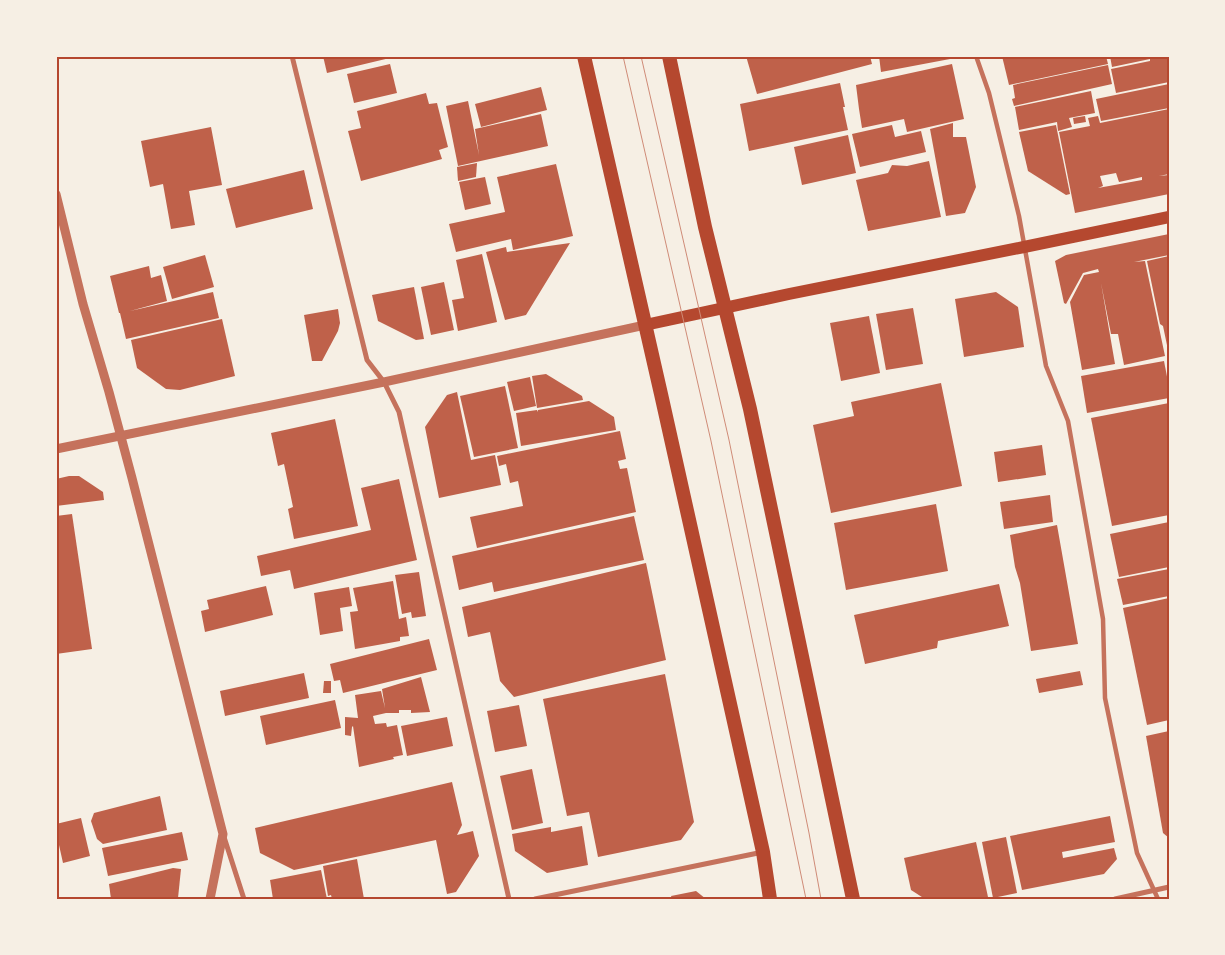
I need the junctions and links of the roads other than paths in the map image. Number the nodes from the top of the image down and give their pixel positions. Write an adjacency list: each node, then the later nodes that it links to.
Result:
1 (292, 56): 10 (street)
2 (584, 56): 9 (highway)
3 (669, 56): 8 (highway)
4 (976, 56): 7 (street)
5 (56, 194): 11 (street)
6 (1169, 217): 7 (main road)
7 (1024, 247): 8 (main road); 16 (street)
8 (726, 308): 9 (main road); 22 (highway)
9 (645, 325): 10 (street); 14 (highway)
10 (384, 382): 11 (street); 19 (street)
11 (120, 436): 12 (street); 13 (street)
12 (56, 449)
13 (223, 834): 17 (street); 18 (street)
14 (763, 852): 20 (street); 21 (highway)
15 (1169, 887): 16 (street)
16 (1154, 890): 23 (street); 24 (street)
17 (210, 899)
18 (244, 899)
19 (508, 899)
20 (535, 899)
21 (770, 899)
22 (853, 899)
23 (1115, 899)
24 (1158, 899)

